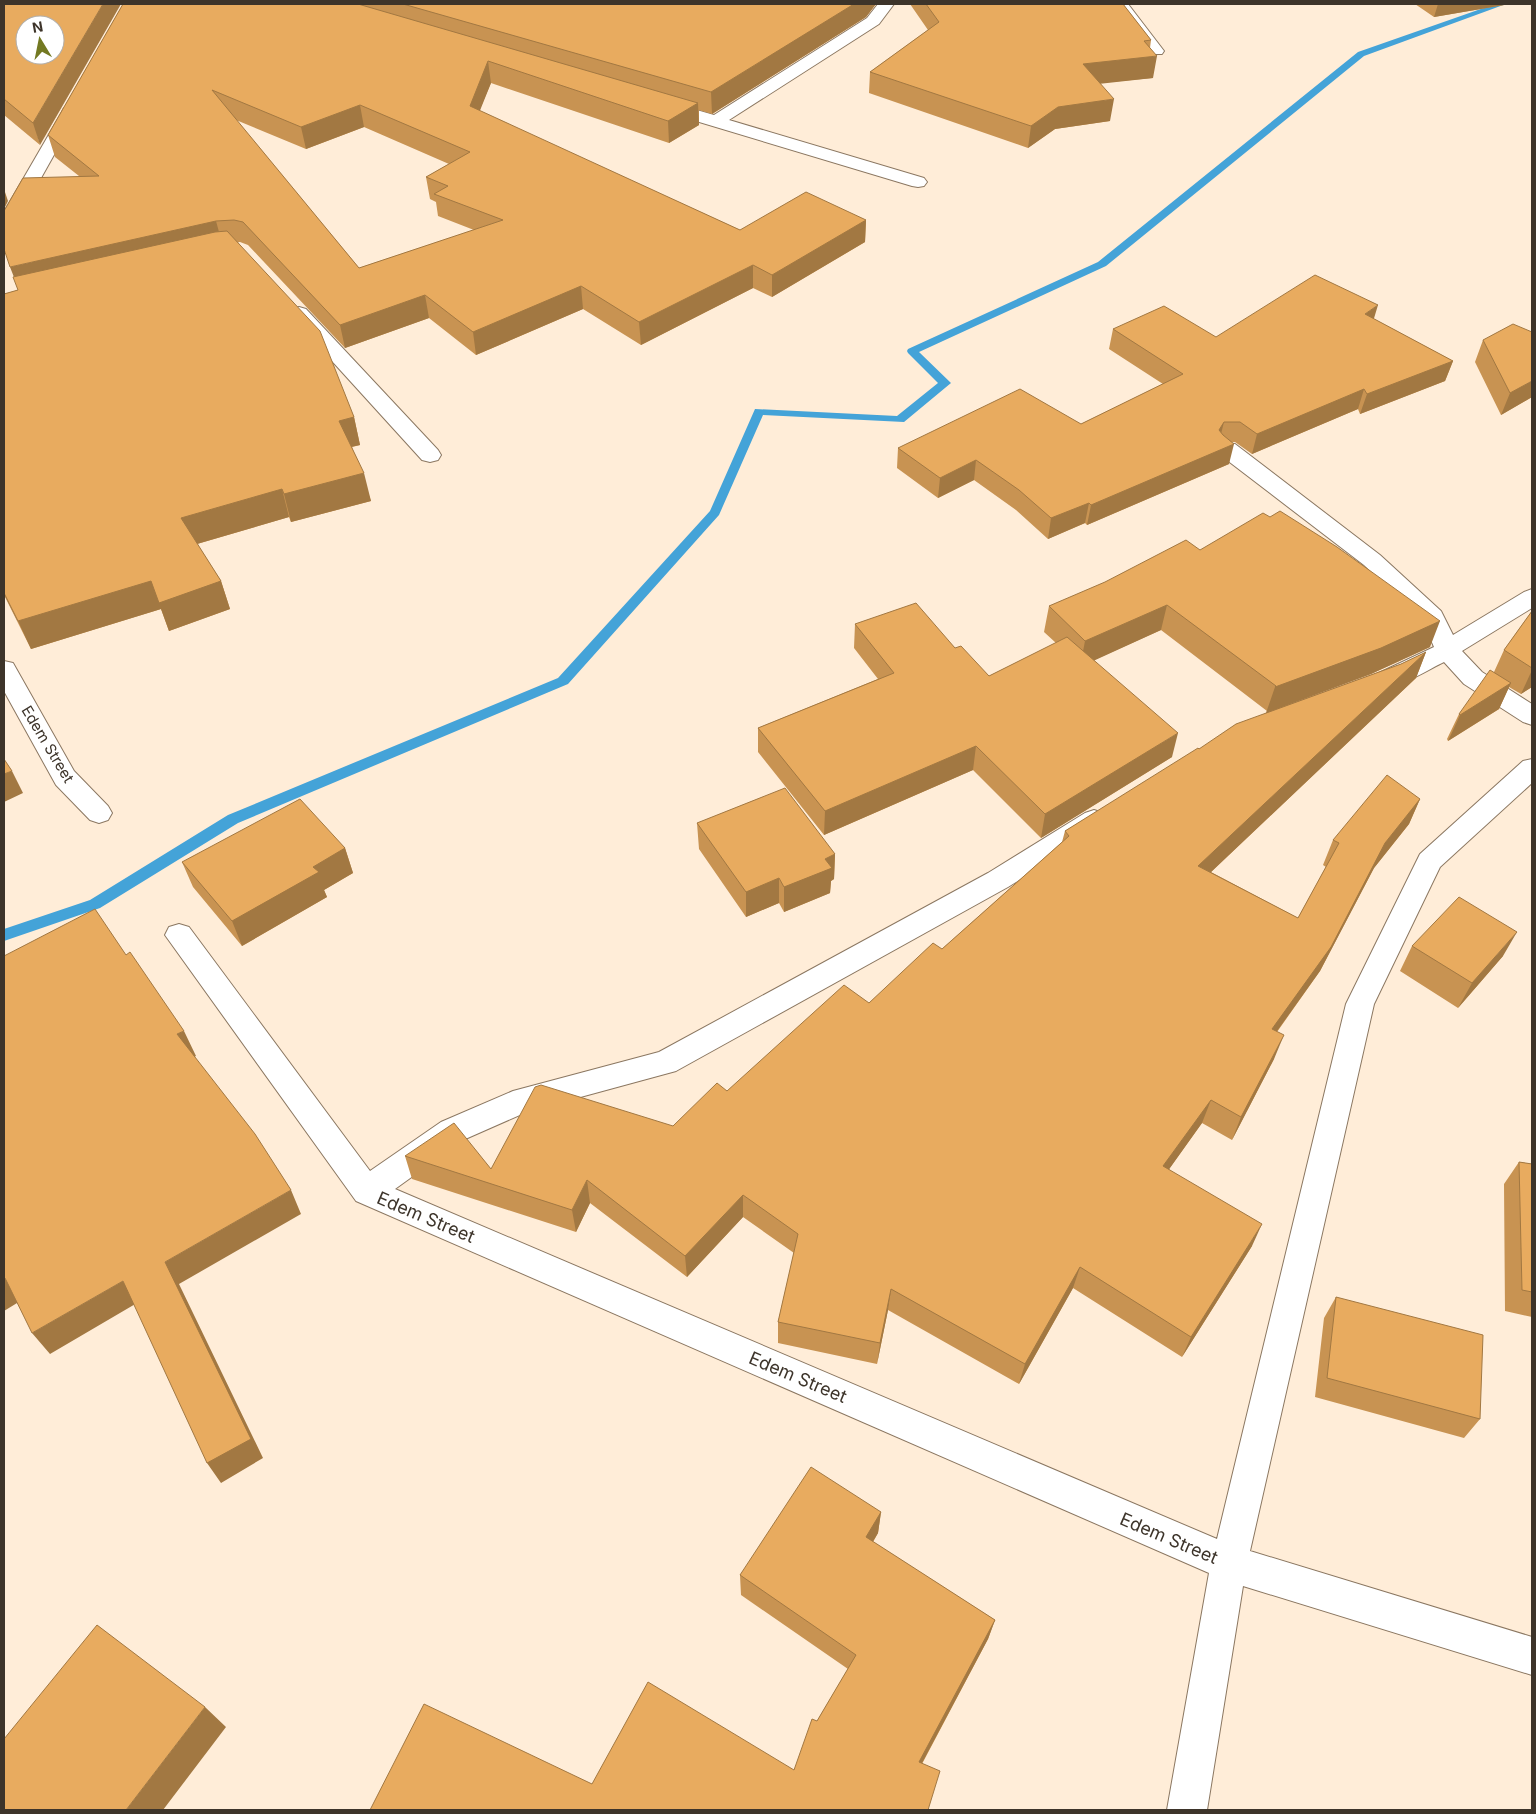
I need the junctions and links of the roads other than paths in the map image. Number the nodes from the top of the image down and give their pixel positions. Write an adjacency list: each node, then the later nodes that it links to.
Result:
1 (886, 4): 6 (street)
2 (1120, 4): 3 (street)
3 (1156, 51)
4 (77, 98): 8 (street)
5 (649, 101): 6 (street)
6 (716, 121): 7 (street)
7 (918, 182)
8 (4, 228)
9 (288, 302): 11 (street)
10 (1227, 449): 13 (street)
11 (430, 455)
12 (1532, 597): 13 (street)
13 (1447, 650): 15 (street); 16 (street)
14 (4, 669): 19 (street, Edem Street)
15 (1363, 689)
16 (1532, 716)
17 (1532, 768): 22 (street)
18 (1117, 806): 21 (street)
19 (99, 813)
20 (179, 935): 21 (street, Edem Street)
21 (367, 1192): 22 (street, Edem Street)
22 (1229, 1563): 23 (street, Edem Street); 24 (street)
23 (1532, 1656)
24 (1187, 1810)

